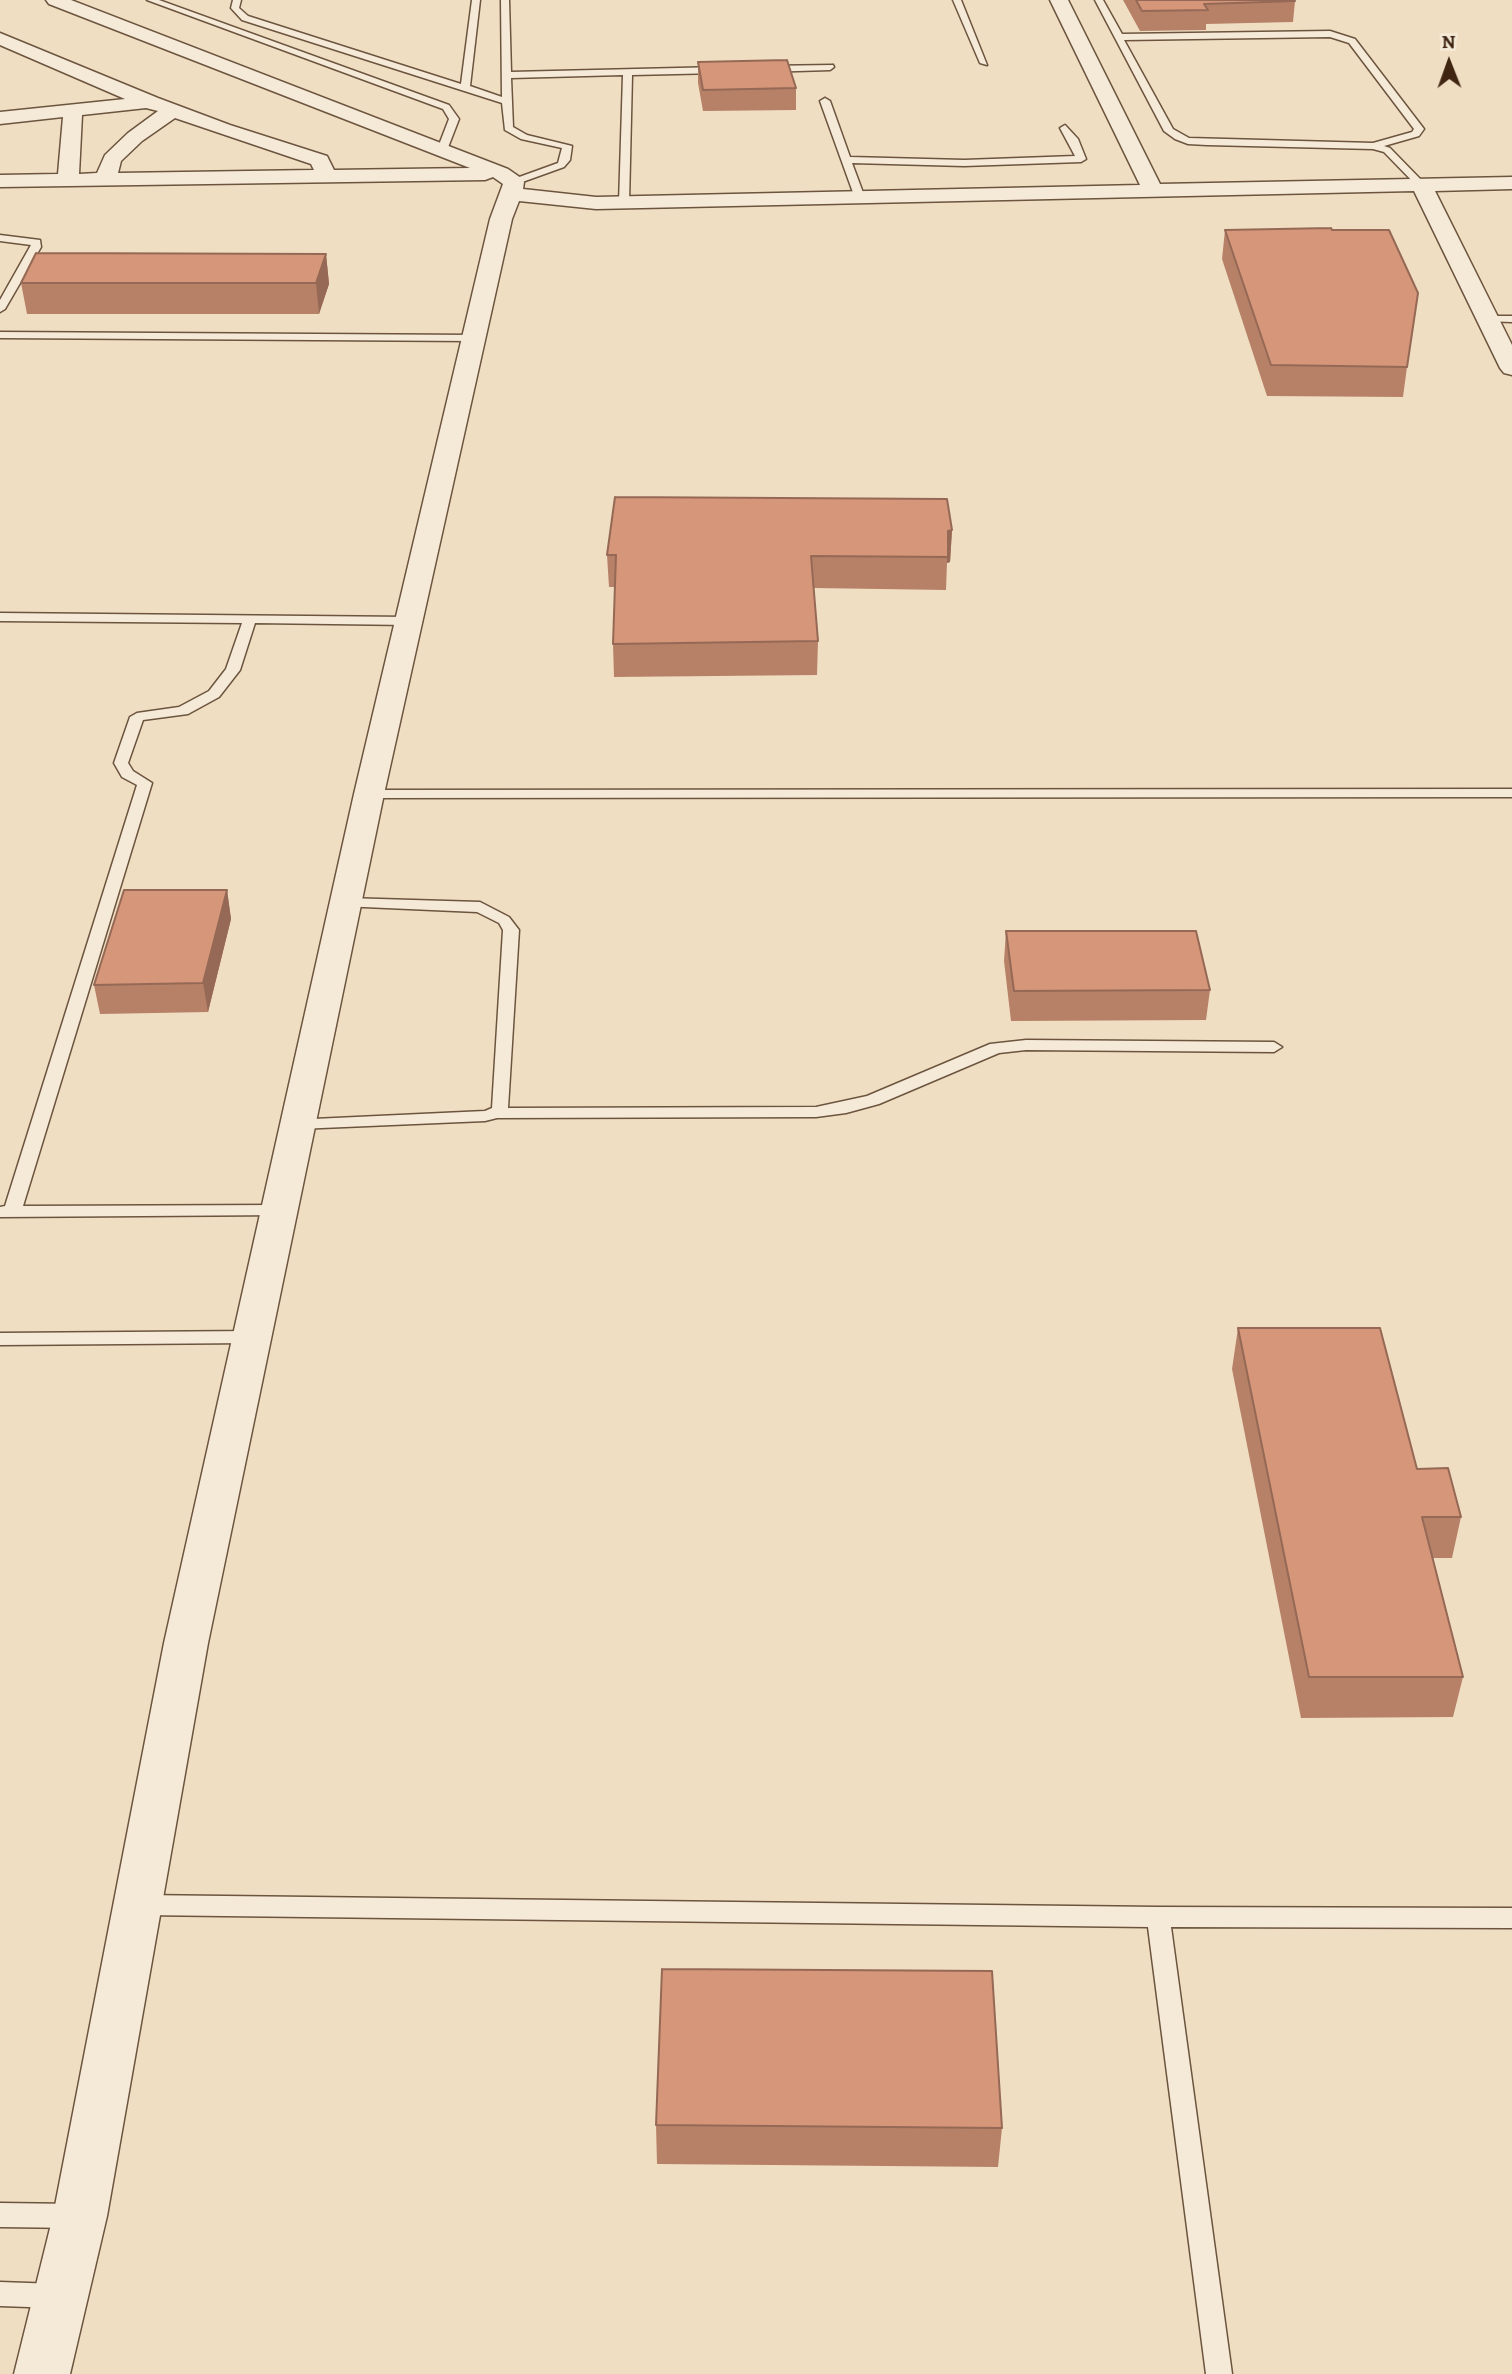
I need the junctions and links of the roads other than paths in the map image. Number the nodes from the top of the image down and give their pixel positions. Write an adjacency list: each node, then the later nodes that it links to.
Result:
1 (55, 0): 29 (street)
2 (150, 0): 29 (lane)
3 (237, 0): 19 (lane)
4 (476, 0): 19 (lane)
5 (505, 0): 18 (lane)
6 (957, 0): 13 (lane)
7 (1059, 0): 39 (street)
8 (1099, 0): 9 (lane)
9 (1119, 37): 28 (lane); 28 (lane)
10 (3, 42): 11 (street)
11 (34, 54): 12 (street); 22 (street)
12 (8, 63)
13 (984, 63)
14 (830, 68): 15 (lane)
15 (749, 69)
16 (735, 70): 17 (lane)
17 (628, 72): 18 (lane); 41 (lane)
18 (506, 75): 20 (lane)
19 (466, 89): 20 (lane)
20 (507, 101): 37 (lane)
21 (825, 101): 30 (lane)
22 (150, 102): 23 (street); 24 (street)
23 (73, 110): 25 (street); 33 (street)
24 (173, 110): 27 (street); 34 (street)
25 (0, 118)
26 (1065, 128): 30 (lane)
27 (223, 129): 31 (street); 32 (street)
28 (1373, 146): 38 (lane)
29 (442, 150): 37 (street)
30 (846, 160): 40 (lane)
31 (327, 177): 32 (street); 37 (street)
32 (194, 178): 34 (street)
33 (68, 180): 34 (street); 35 (street)
34 (105, 180)
35 (0, 181)
36 (1512, 183): 38 (street)
37 (510, 184): 41 (street); 47 (street)
38 (1422, 186): 39 (street); 44 (street)
39 (1153, 191): 40 (street)
40 (860, 198): 41 (street)
41 (624, 203)
42 (0, 238): 43 (lane)
43 (0, 309)
44 (1488, 319): 45 (lane); 48 (street)
45 (1512, 319)
46 (0, 335): 47 (lane)
47 (474, 338): 51 (street)
48 (1512, 368)
49 (0, 617): 50 (lane)
50 (250, 620): 51 (lane); 59 (lane)
51 (409, 621): 53 (street)
52 (1512, 793): 53 (lane)
53 (369, 794): 54 (street)
54 (346, 903): 56 (lane); 57 (street)
55 (1274, 1047): 56 (lane)
56 (497, 1113): 57 (lane)
57 (298, 1124): 58 (street)
58 (279, 1211): 59 (lane); 60 (street)
59 (6, 1212)
60 (252, 1337): 61 (lane); 62 (street)
61 (0, 1339)
62 (136, 1905): 63 (lane); 66 (street)
63 (1158, 1917): 64 (lane); 70 (lane)
64 (1512, 1918)
65 (0, 2215): 66 (lane)
66 (80, 2216): 68 (street)
67 (0, 2294): 68 (lane)
68 (60, 2296): 69 (street)
69 (42, 2374)
70 (1219, 2374)

